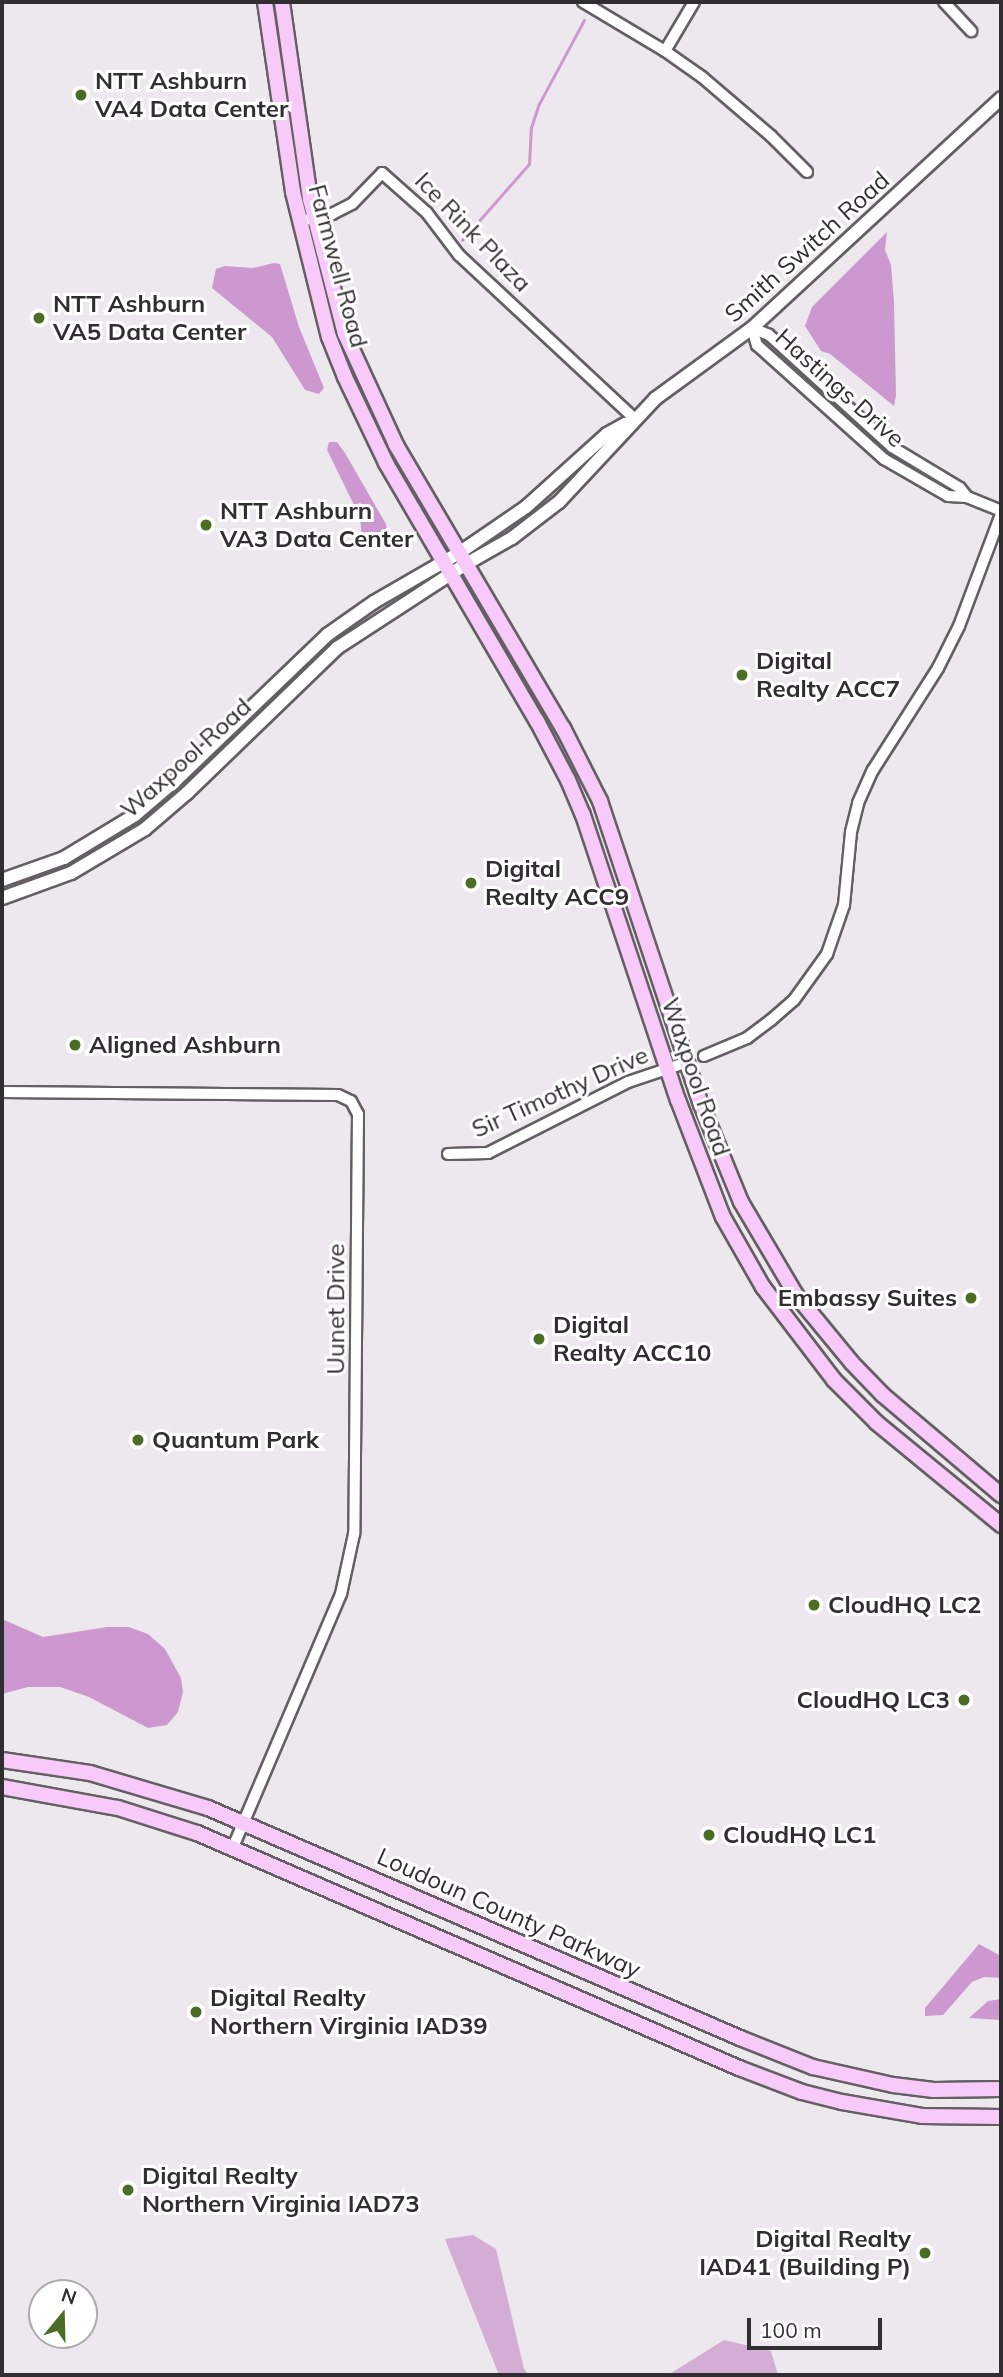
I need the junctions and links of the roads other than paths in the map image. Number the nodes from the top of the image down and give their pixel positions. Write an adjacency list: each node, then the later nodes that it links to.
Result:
1 (265, 2): 11 (main road, Farmwell Road)
2 (282, 2): 10 (main road, Farmwell Road)
3 (583, 2): 7 (street)
4 (694, 2): 7 (street)
5 (944, 2): 6 (street)
6 (971, 31)
7 (665, 51): 9 (street)
8 (1001, 98): 12 (main road, Smith Switch Road)
9 (807, 172)
10 (316, 217): 11 (street, Ice Rink Plaza); 13 (street, Ice Rink Plaza); 16 (main road, Farmwell Road)
11 (300, 221): 17 (main road, Farmwell Road)
12 (752, 328): 13 (main road, Smith Switch Road); 14 (street, Hastings Drive); 14 (street, Hastings Drive)
13 (634, 418): 16 (main road, Smith Switch Road)
14 (967, 497): 15 (street, Hastings Drive)
15 (1001, 512): 20 (street)
16 (463, 558): 17 (main road, Waxpool Road); 21 (main road, Waxpool Road)
17 (447, 567): 18 (main road, Waxpool Road); 19 (main road, Waxpool Road); 22 (main road, Waxpool Road)
18 (2, 880)
19 (2, 898)
20 (704, 1056)
21 (688, 1062): 22 (street, Sir Timothy Drive); 25 (main road, Waxpool Road)
22 (667, 1068): 24 (street, Sir Timothy Drive); 26 (main road, Waxpool Road)
23 (2, 1092): 29 (street, Uunet Drive)
24 (448, 1154)
25 (1001, 1495)
26 (1001, 1525)
27 (2, 1760): 29 (main road, Loudoun County Parkway)
28 (2, 1787): 30 (main road, Loudoun County Parkway)
29 (244, 1822): 30 (street, Uunet Drive); 31 (main road, Loudoun County Parkway)
30 (233, 1847): 32 (main road, Loudoun County Parkway)
31 (1001, 2089)
32 (1001, 2117)

